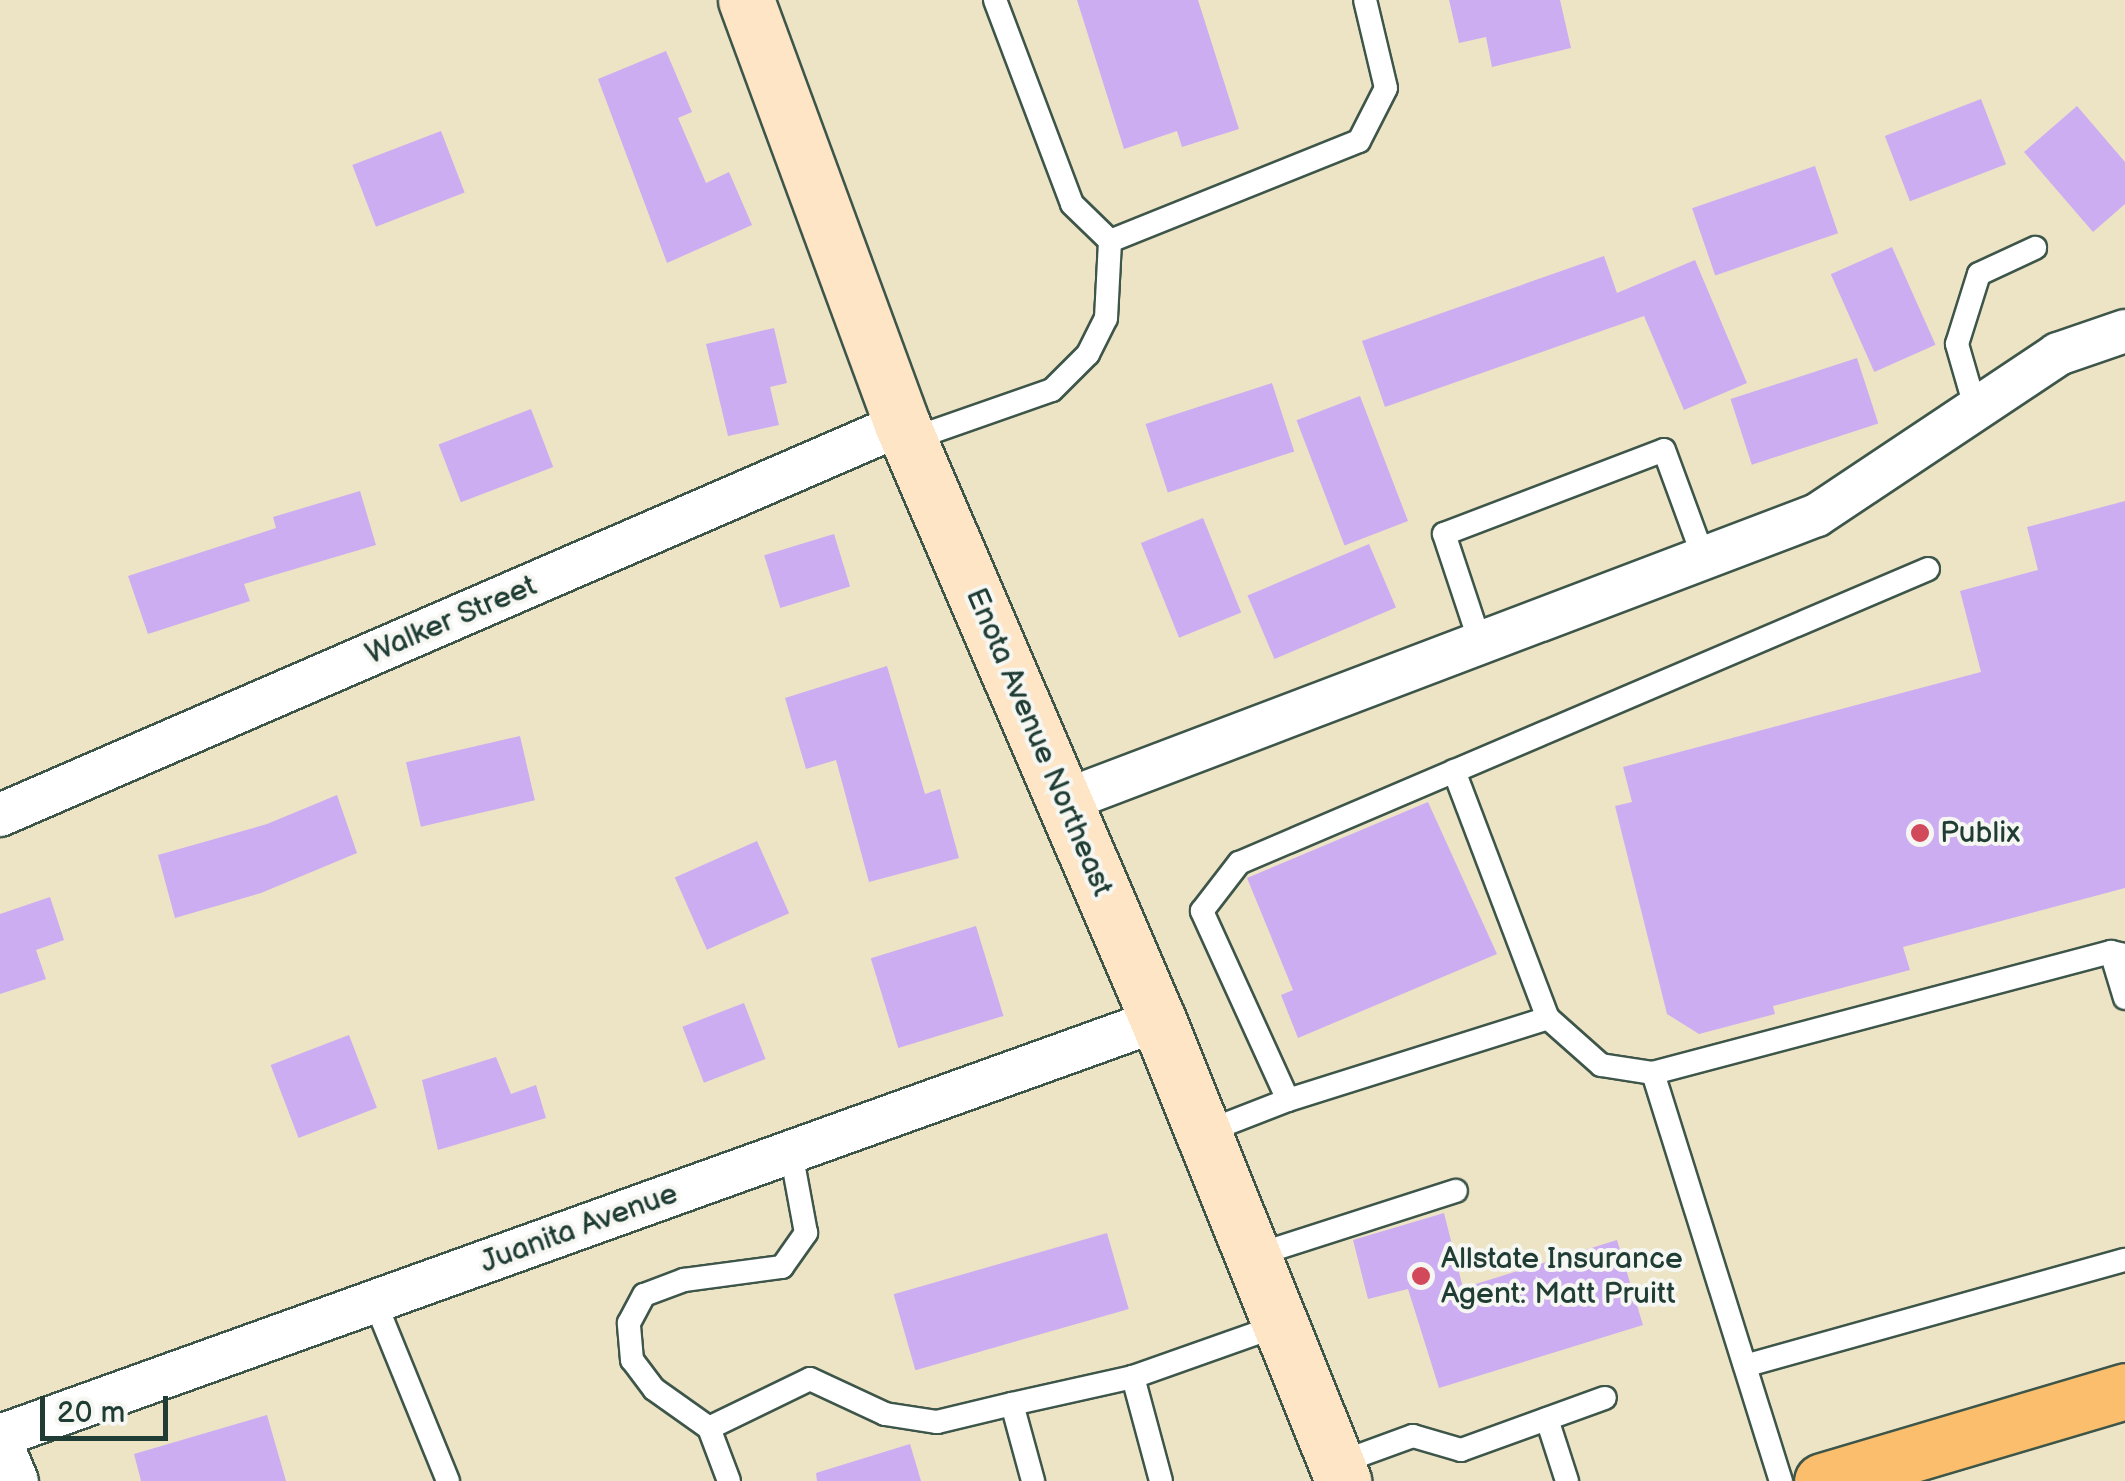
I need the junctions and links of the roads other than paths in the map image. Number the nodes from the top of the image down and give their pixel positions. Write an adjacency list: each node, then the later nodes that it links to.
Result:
1 (746, 0): 8 (street, Enota Avenue Northeast)
2 (994, 0): 4 (lane)
3 (1365, 0): 4 (lane)
4 (1110, 241): 8 (lane)
5 (2034, 248): 7 (lane)
6 (2125, 331): 7 (street)
7 (1976, 410): 9 (street)
8 (906, 432): 13 (street, Enota Avenue Northeast); 14 (street, Walker Street)
9 (1704, 559): 11 (street); 11 (lane)
10 (1928, 569): 12 (lane)
11 (1481, 645): 13 (street)
12 (1454, 771): 17 (lane); 20 (lane)
13 (1064, 802): 18 (street, Enota Avenue Northeast)
14 (0, 815)
15 (2118, 953): 16 (lane); 19 (lane)
16 (2125, 998)
17 (1548, 1018): 19 (lane); 20 (lane)
18 (1158, 1020): 21 (street, Enota Avenue Northeast); 22 (street, Juanita Avenue)
19 (1653, 1073): 28 (lane)
20 (1288, 1100): 21 (lane)
21 (1204, 1134): 24 (street, Enota Avenue Northeast)
22 (792, 1152): 26 (street, Juanita Avenue); 34 (lane)
23 (1456, 1191): 24 (lane)
24 (1253, 1256): 27 (street, Enota Avenue Northeast)
25 (2125, 1260): 28 (lane)
26 (375, 1302): 35 (street, Juanita Avenue); 38 (lane)
27 (1280, 1325): 29 (lane); 36 (street, Enota Avenue Northeast)
28 (1748, 1365): 43 (lane)
29 (1133, 1377): 32 (lane); 41 (lane)
30 (2125, 1391): 37 (highway)
31 (1605, 1398): 33 (lane)
32 (1012, 1404): 34 (lane); 40 (lane)
33 (1547, 1420): 36 (lane); 42 (lane)
34 (709, 1428): 39 (lane)
35 (5, 1456)
36 (1339, 1472)
37 (1849, 1478)
38 (448, 1481)
39 (729, 1481)
40 (1033, 1481)
41 (1161, 1481)
42 (1567, 1481)
43 (1781, 1481)

